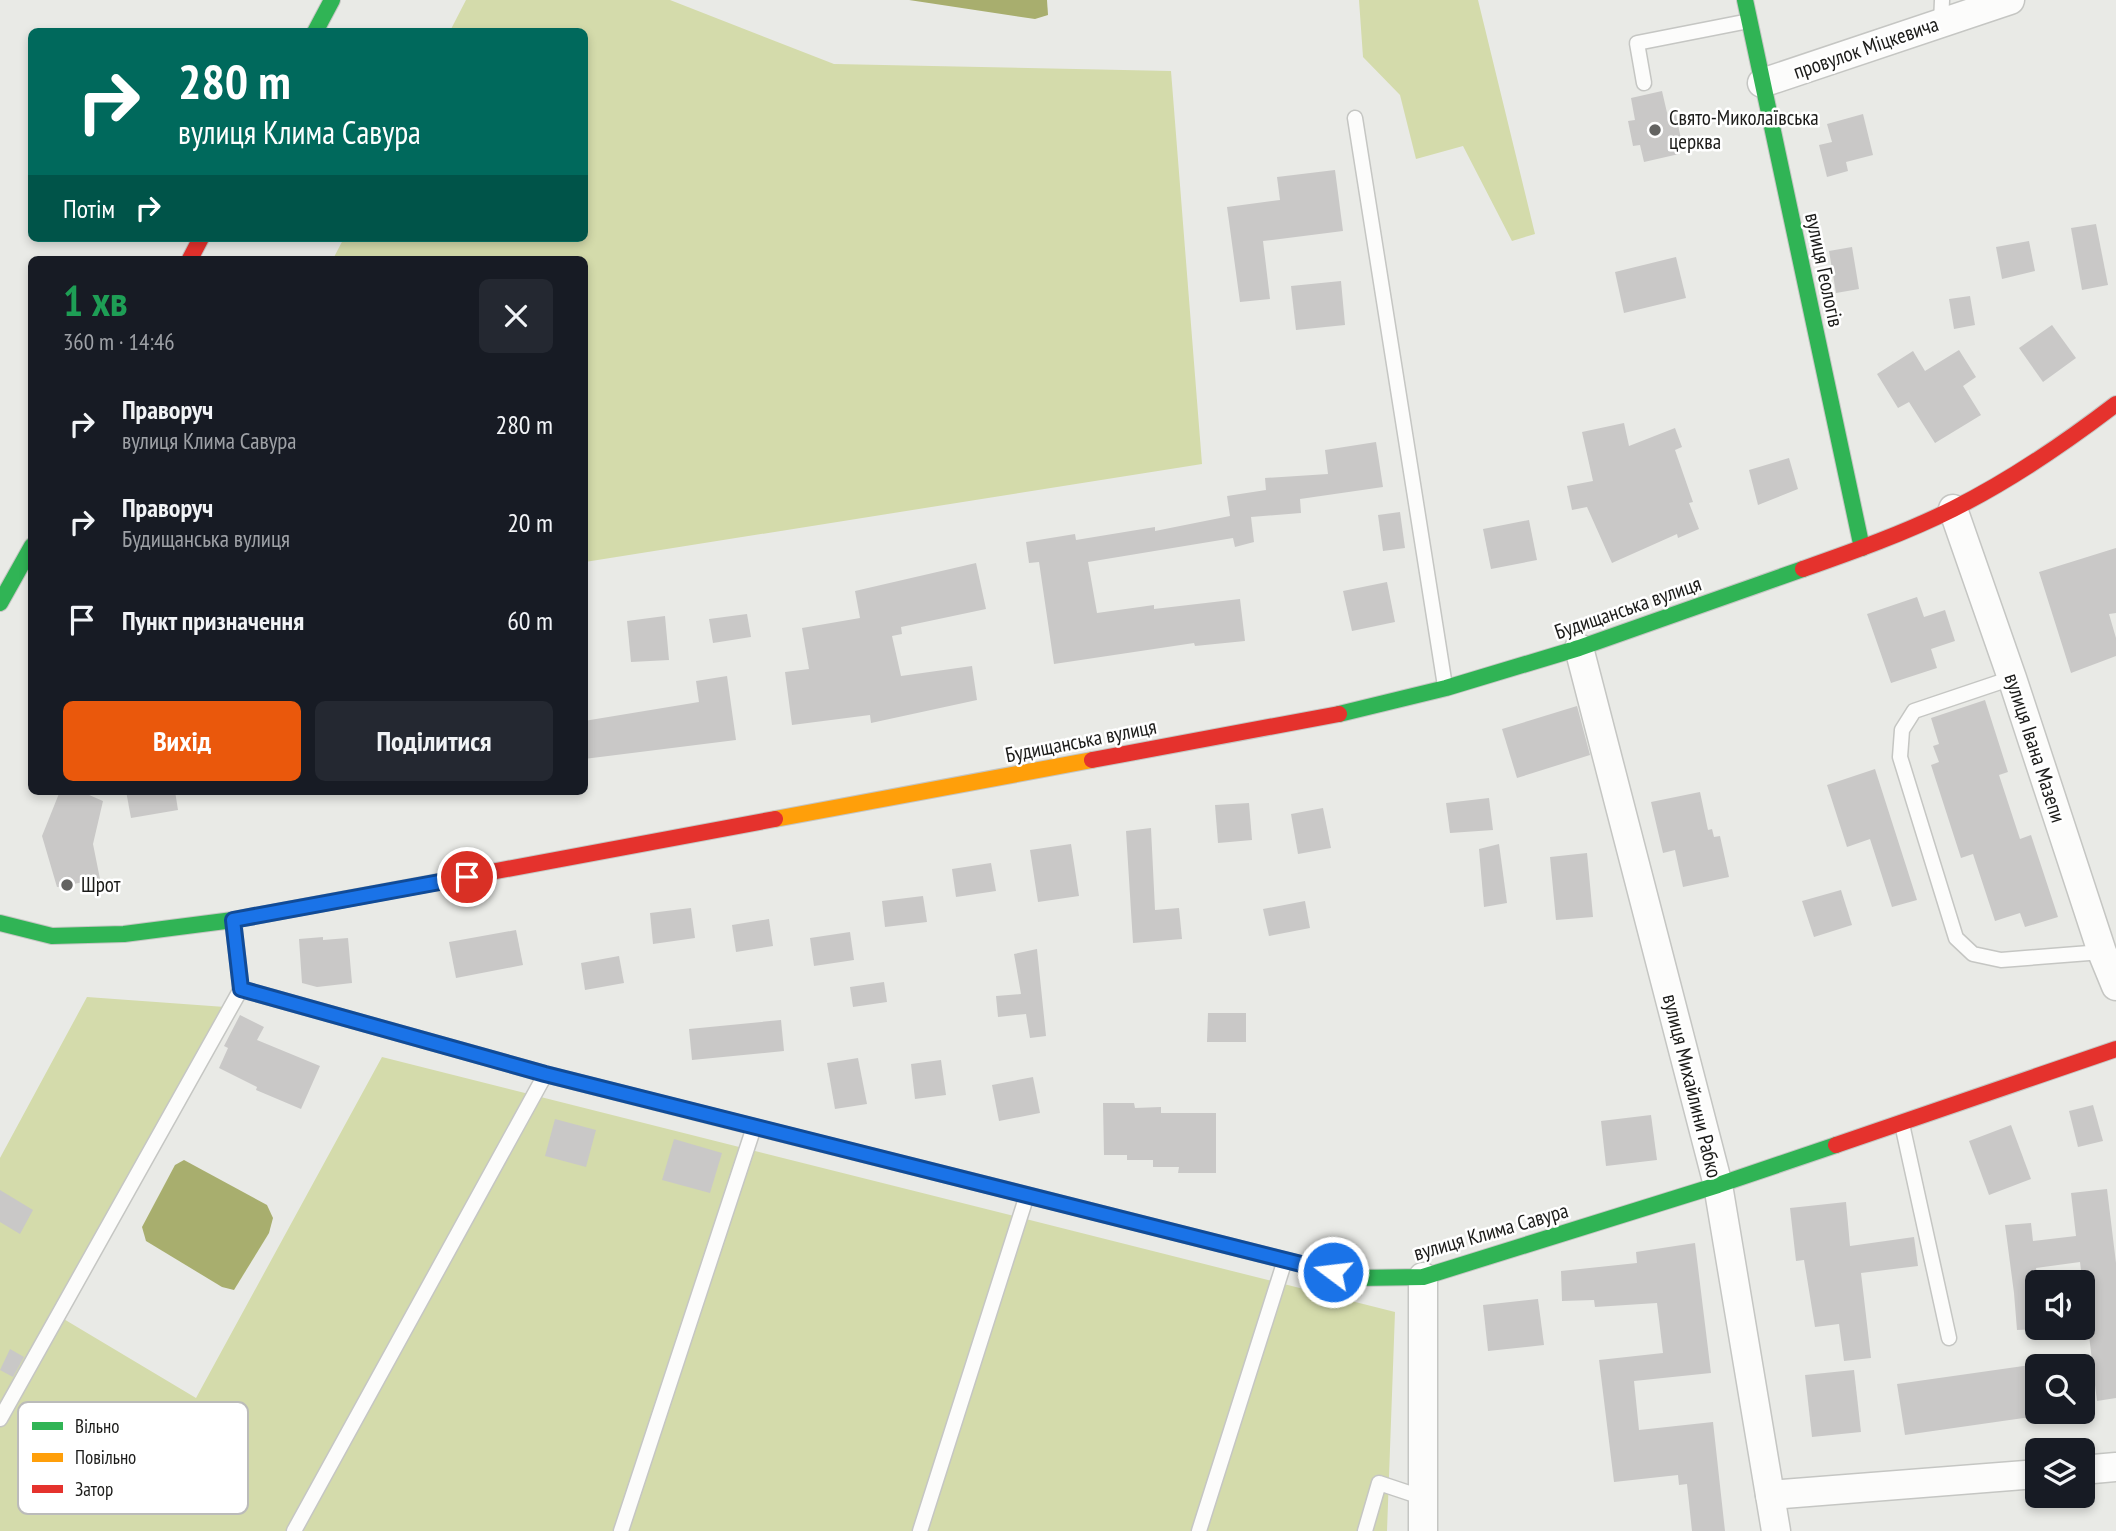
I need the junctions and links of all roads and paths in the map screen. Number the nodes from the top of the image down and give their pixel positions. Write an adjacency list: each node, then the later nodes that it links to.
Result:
1 (332, 0): 6 (main road)
2 (1745, 0): 5 (main road, вулиця Геологів)
3 (2010, 0): 4 (street, провулок Міцкевича)
4 (1941, 11): 8 (street, провулок Міцкевича)
5 (1750, 20): 7 (lane); 8 (main road, вулиця Геологів)
6 (317, 28)
7 (1644, 83)
8 (1762, 83): 12 (main road, вулиця Геологів)
9 (1355, 118): 17 (lane)
10 (2116, 404): 11 (main road, Будищанська вулиця)
11 (1953, 509): 12 (main road, Будищанська вулиця); 16 (street, вулиця Івана Мазепи)
12 (1862, 548): 15 (main road, Будищанська вулиця)
13 (28, 553): 14 (main road)
14 (0, 603)
15 (1579, 648): 17 (main road, Будищанська вулиця); 27 (street, вулиця Михайлини Рабко)
16 (2012, 678): 20 (street, вулиця Івана Мазепи); 20 (lane)
17 (1446, 688): 18 (main road, Будищанська вулиця)
18 (233, 920): 19 (main road, Будищанська вулиця); 22 (main road)
19 (0, 923)
20 (2102, 952): 21 (street, вулиця Івана Мазепи)
21 (2116, 986)
22 (241, 989): 24 (main road, вулиця Клима Савура); 32 (lane)
23 (2116, 1049): 25 (main road, вулиця Клима Савура)
24 (545, 1074): 26 (main road, вулиця Клима Савура); 38 (lane)
25 (1901, 1123): 27 (main road, вулиця Клима Савура); 31 (lane)
26 (754, 1126): 28 (main road, вулиця Клима Савура); 39 (lane)
27 (1718, 1185): 30 (main road, вулиця Клима Савура); 36 (street, вулиця Михайлини Рабко)
28 (1027, 1194): 29 (main road, вулиця Клима Савура); 40 (lane)
29 (1285, 1259): 30 (main road, вулиця Клима Савура); 41 (lane)
30 (1423, 1277): 37 (street)
31 (1949, 1338)
32 (0, 1419)
33 (2116, 1468): 34 (street)
34 (2095, 1469)
35 (2025, 1475): 36 (street)
36 (1770, 1495): 44 (street, вулиця Михайлини Рабко)
37 (1424, 1498): 42 (lane); 43 (street)
38 (294, 1531)
39 (621, 1531)
40 (919, 1531)
41 (1199, 1531)
42 (1365, 1531)
43 (1423, 1531)
44 (1776, 1531)

